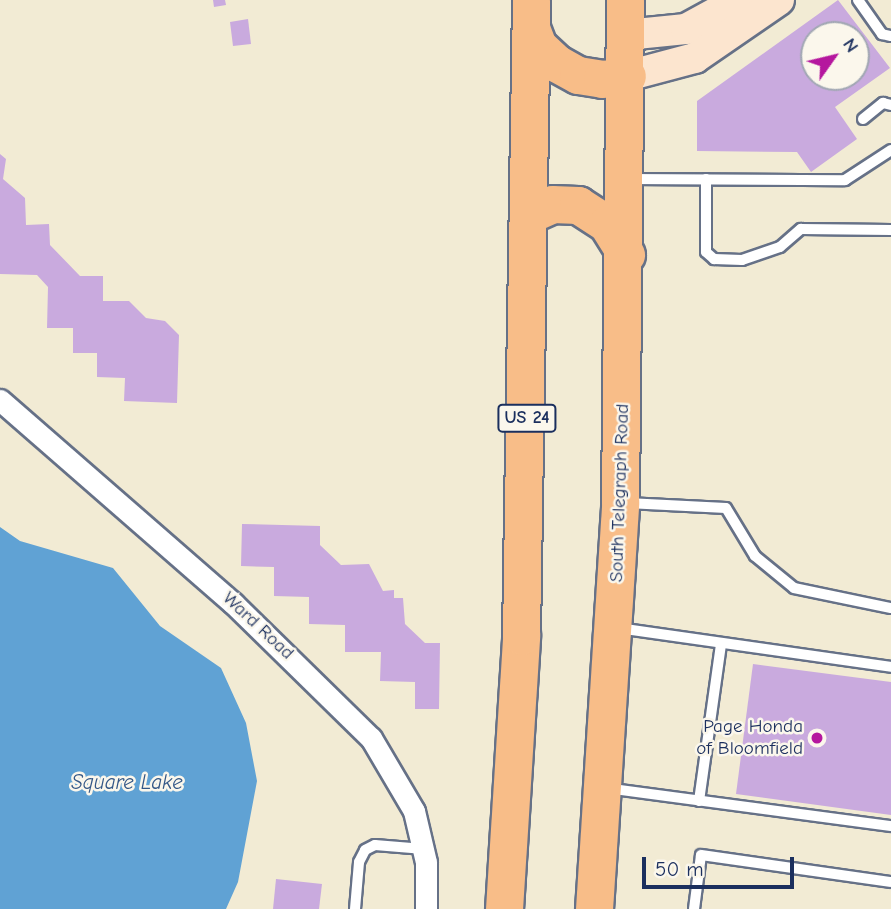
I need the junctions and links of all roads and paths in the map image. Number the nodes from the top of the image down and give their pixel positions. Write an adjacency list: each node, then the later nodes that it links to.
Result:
1 (740, 0): 5 (street)
2 (779, 0): 8 (street)
3 (858, 0): 6 (lane)
4 (531, 14): 8 (highway); 14 (highway, US 24)
5 (626, 18): 8 (highway, South Telegraph Road)
6 (887, 35): 7 (lane)
7 (891, 46)
8 (626, 76): 12 (highway, South Telegraph Road)
9 (891, 104): 10 (lane)
10 (863, 118)
11 (891, 150): 13 (lane)
12 (626, 179): 13 (lane); 16 (highway, South Telegraph Road)
13 (706, 179): 15 (lane)
14 (530, 214): 16 (highway); 30 (highway, US 24)
15 (891, 230)
16 (626, 255): 18 (highway, South Telegraph Road)
17 (0, 400): 26 (street, Ward Road)
18 (620, 503): 19 (lane); 20 (highway, South Telegraph Road)
19 (891, 608)
20 (615, 628): 21 (lane); 23 (highway, South Telegraph Road)
21 (721, 644): 22 (lane); 24 (lane)
22 (891, 667)
23 (604, 788): 24 (lane); 31 (highway, South Telegraph Road)
24 (699, 801): 25 (lane)
25 (891, 826)
26 (424, 849): 28 (lane); 29 (street, Ward Road)
27 (891, 882): 32 (lane)
28 (355, 909)
29 (426, 909)
30 (504, 909)
31 (594, 909)
32 (694, 909)

